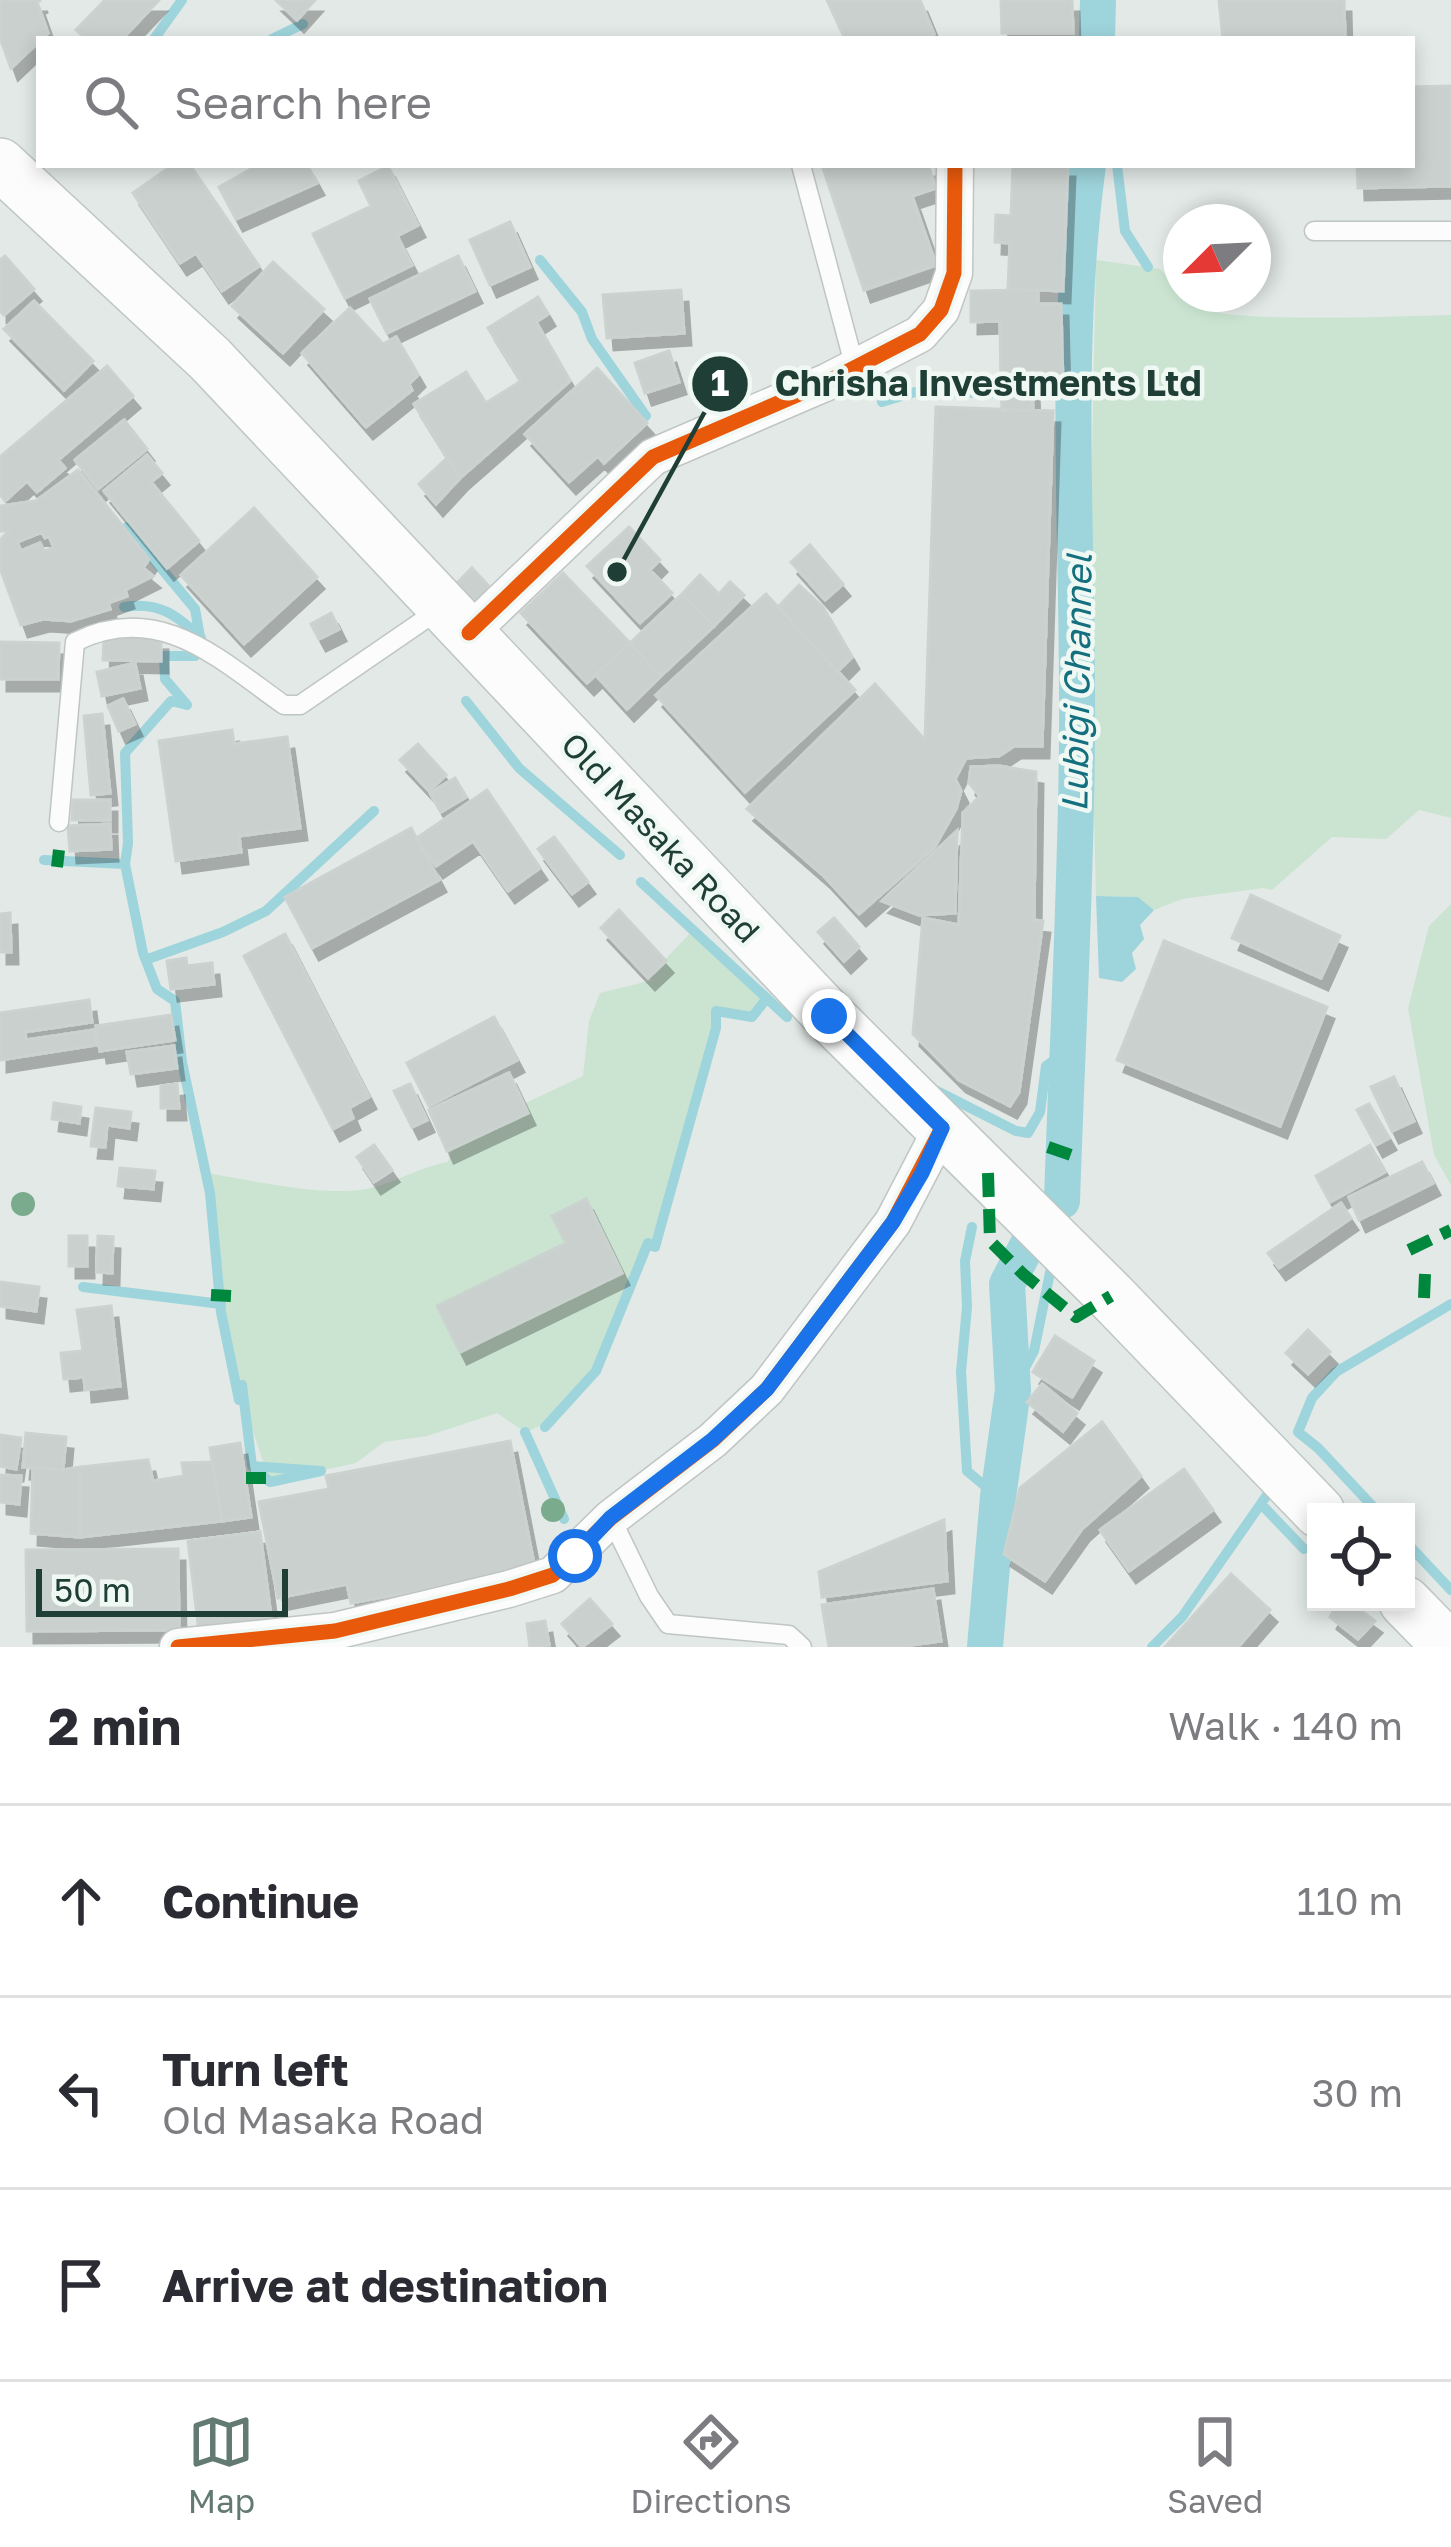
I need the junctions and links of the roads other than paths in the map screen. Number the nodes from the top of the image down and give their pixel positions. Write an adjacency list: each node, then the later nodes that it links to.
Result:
1 (0, 164): 7 (main road, Old Masaka Road)
2 (803, 168): 6 (lane)
3 (956, 168): 6 (street)
4 (1314, 231): 5 (lane)
5 (1451, 231)
6 (855, 368): 7 (street)
7 (457, 620): 8 (lane); 9 (main road, Old Masaka Road)
8 (59, 822)
9 (942, 1128): 10 (main road, Old Masaka Road); 11 (street)
10 (1310, 1503)
11 (610, 1518): 13 (street); 14 (lane)
12 (1415, 1611): 15 (main road)
13 (178, 1647)
14 (802, 1647)
15 (1449, 1647)

